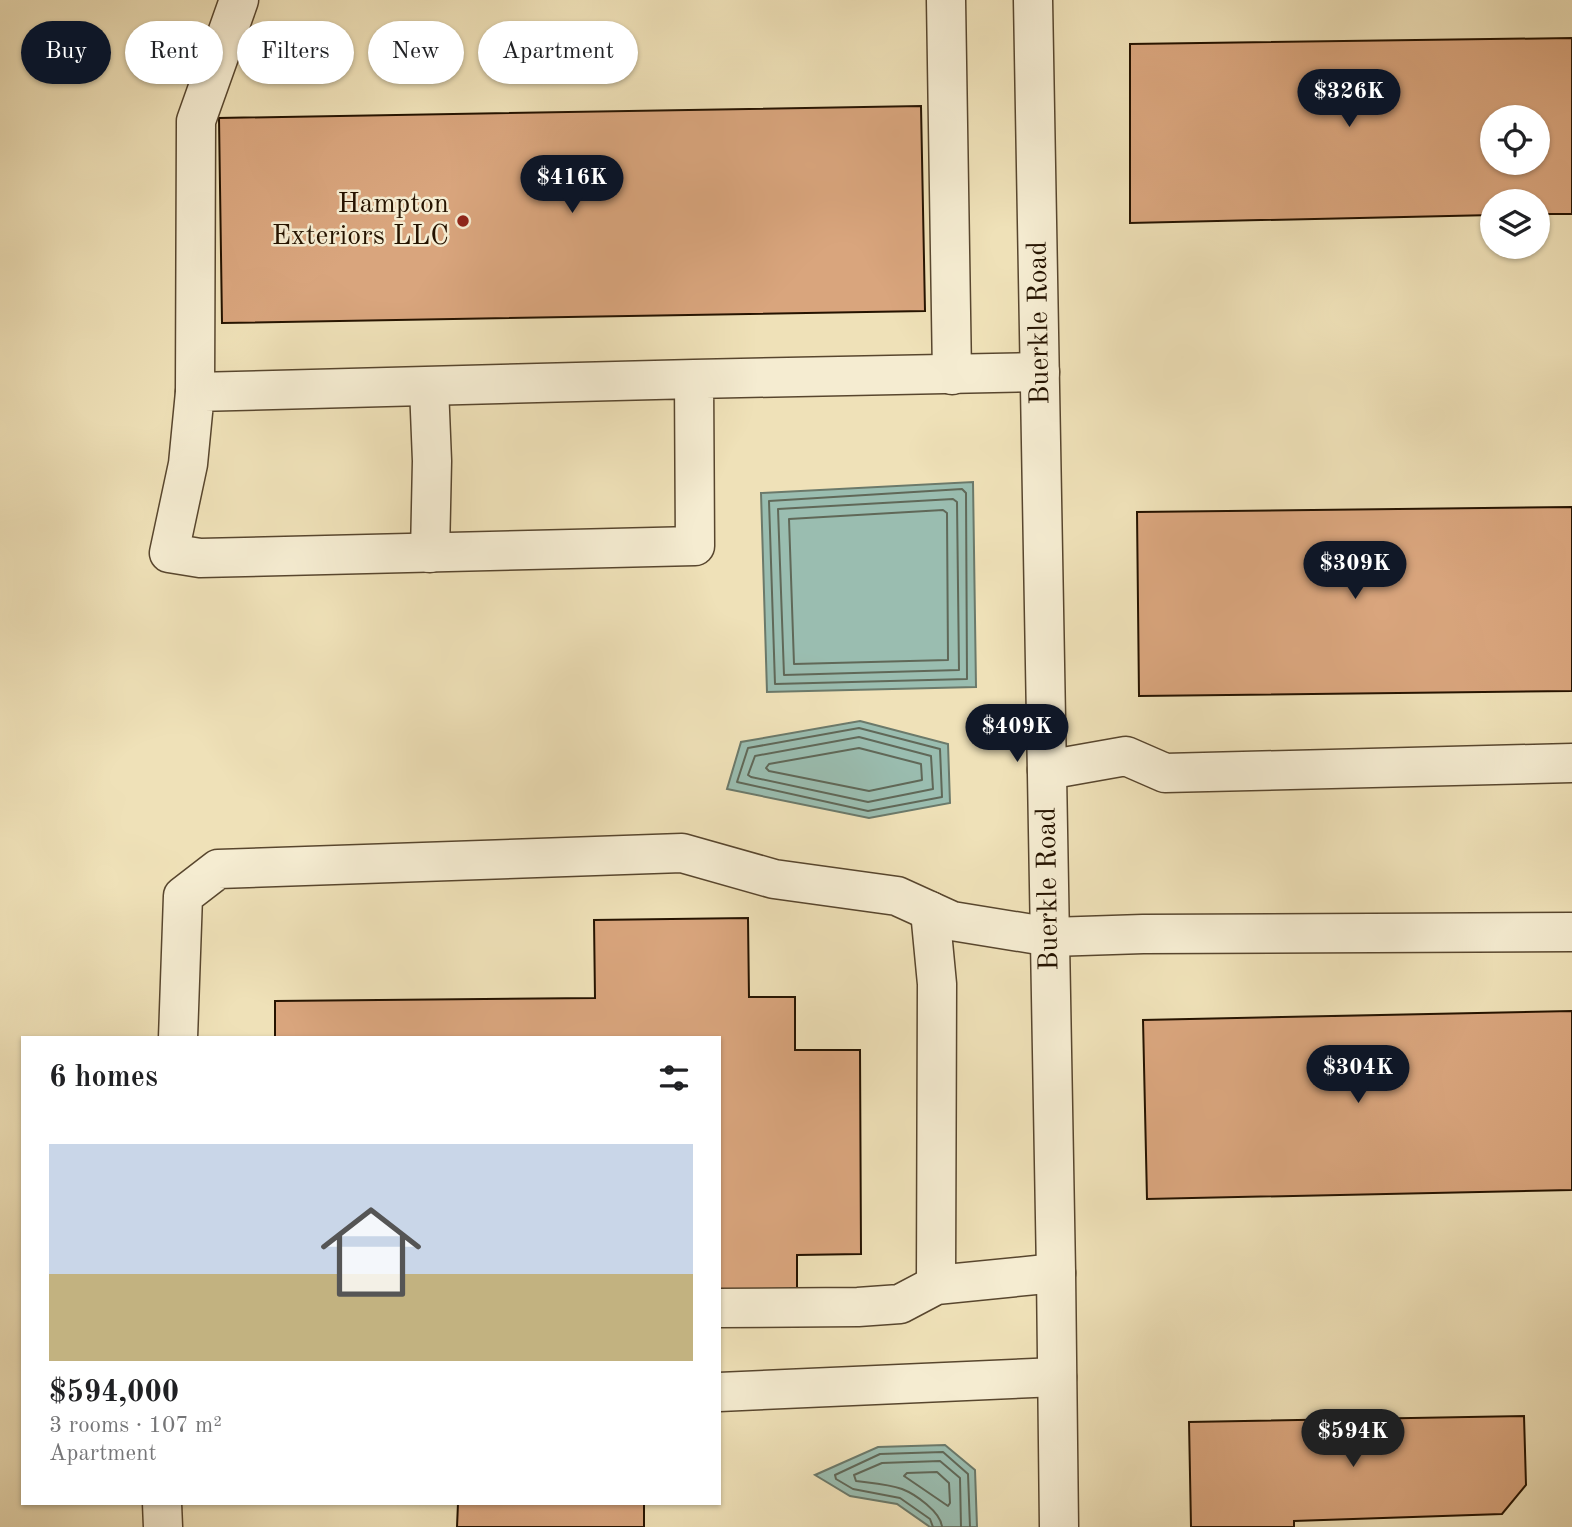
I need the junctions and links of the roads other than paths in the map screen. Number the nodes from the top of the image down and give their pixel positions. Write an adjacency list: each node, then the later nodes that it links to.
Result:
1 (239, 0): 8 (street)
2 (946, 0): 5 (street)
3 (1033, 0): 4 (street, Buerkle Road)
4 (1040, 372): 5 (street); 11 (street, Buerkle Road)
5 (952, 375): 6 (street)
6 (694, 379): 7 (street); 9 (street)
7 (429, 387): 8 (street); 9 (street)
8 (195, 392): 9 (street)
9 (430, 553)
10 (1572, 763): 11 (street)
11 (1047, 770): 14 (street, Buerkle Road)
12 (930, 911): 14 (street); 15 (street); 17 (street)
13 (1572, 932): 14 (street)
14 (1051, 937): 16 (street, Buerkle Road)
15 (178, 1036)
16 (1056, 1273): 17 (street); 19 (street, Buerkle Road)
17 (936, 1285): 18 (street)
18 (721, 1308)
19 (1057, 1377): 20 (street); 23 (street, Buerkle Road)
20 (721, 1392)
21 (162, 1505): 22 (street)
22 (163, 1527)
23 (1059, 1527)

